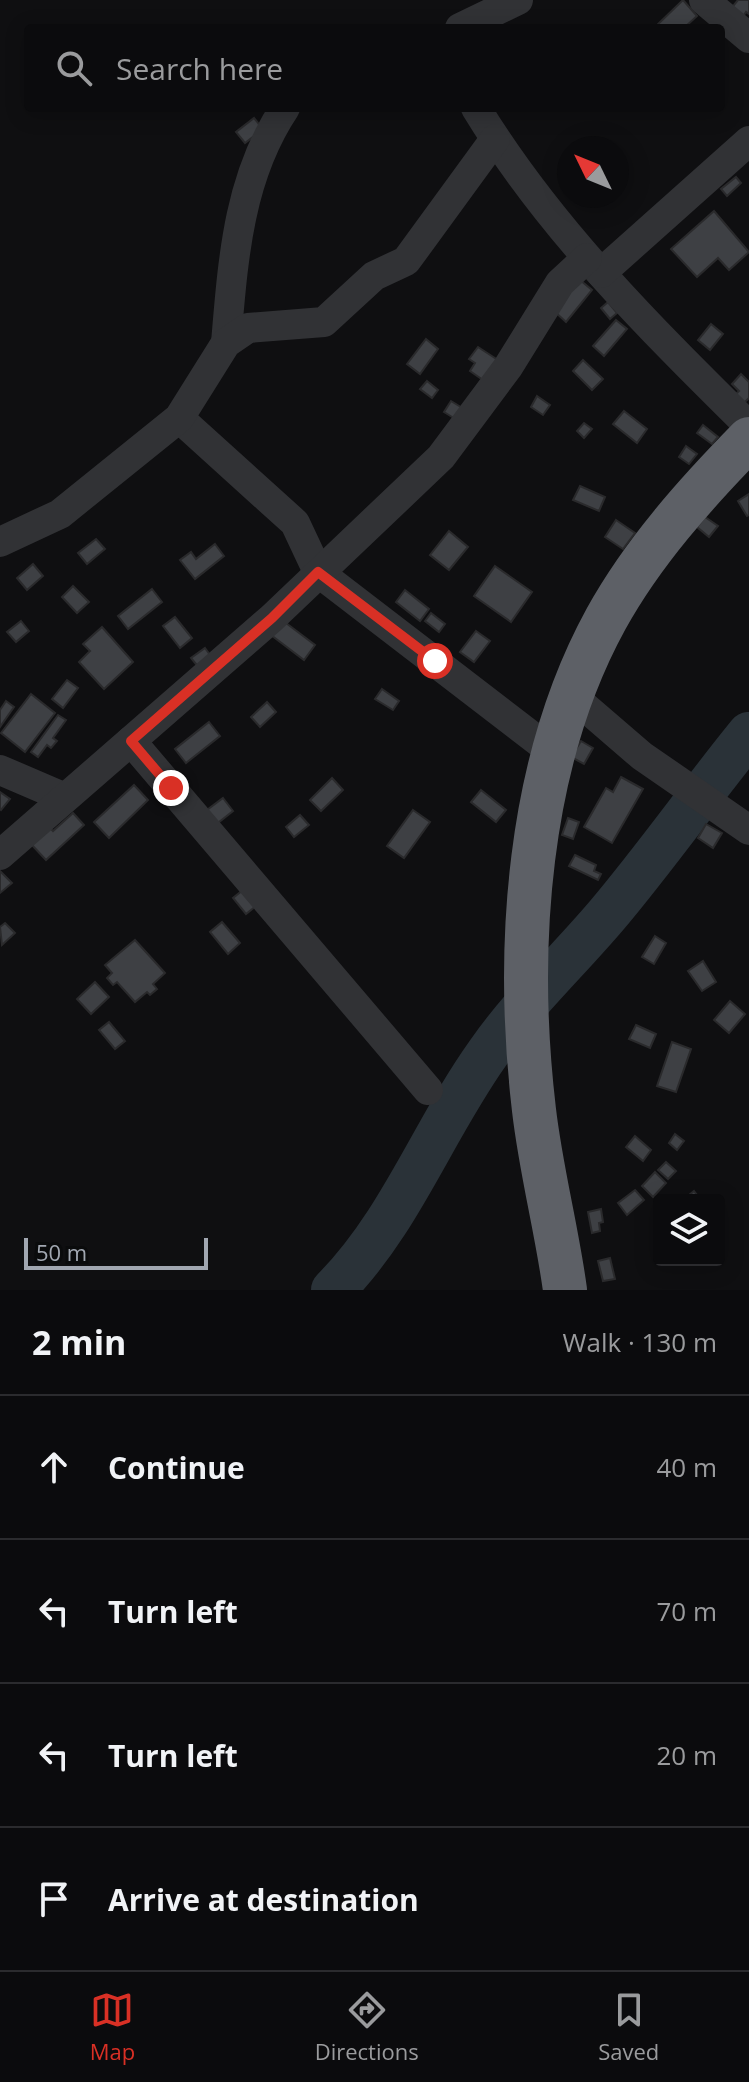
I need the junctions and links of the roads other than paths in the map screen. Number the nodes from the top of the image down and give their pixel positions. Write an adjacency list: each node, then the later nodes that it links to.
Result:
1 (518, 0): 3 (street)
2 (704, 0): 4 (street)
3 (468, 24)
4 (749, 38)
5 (282, 112): 10 (street)
6 (478, 112): 7 (street)
7 (495, 139): 9 (street); 10 (street)
8 (749, 141): 9 (street)
9 (594, 265): 12 (street); 15 (street)
10 (226, 343): 11 (street)
11 (179, 418): 14 (street); 15 (street)
12 (749, 426)
13 (749, 439): 16 (highway)
14 (0, 542)
15 (318, 572): 17 (street); 18 (street)
16 (570, 694): 18 (highway); 21 (street)
17 (131, 741): 20 (street); 23 (street)
18 (551, 751): 24 (highway)
19 (0, 770): 20 (street)
20 (63, 797): 22 (street)
21 (749, 830)
22 (0, 855)
23 (428, 1090)
24 (565, 1290)

